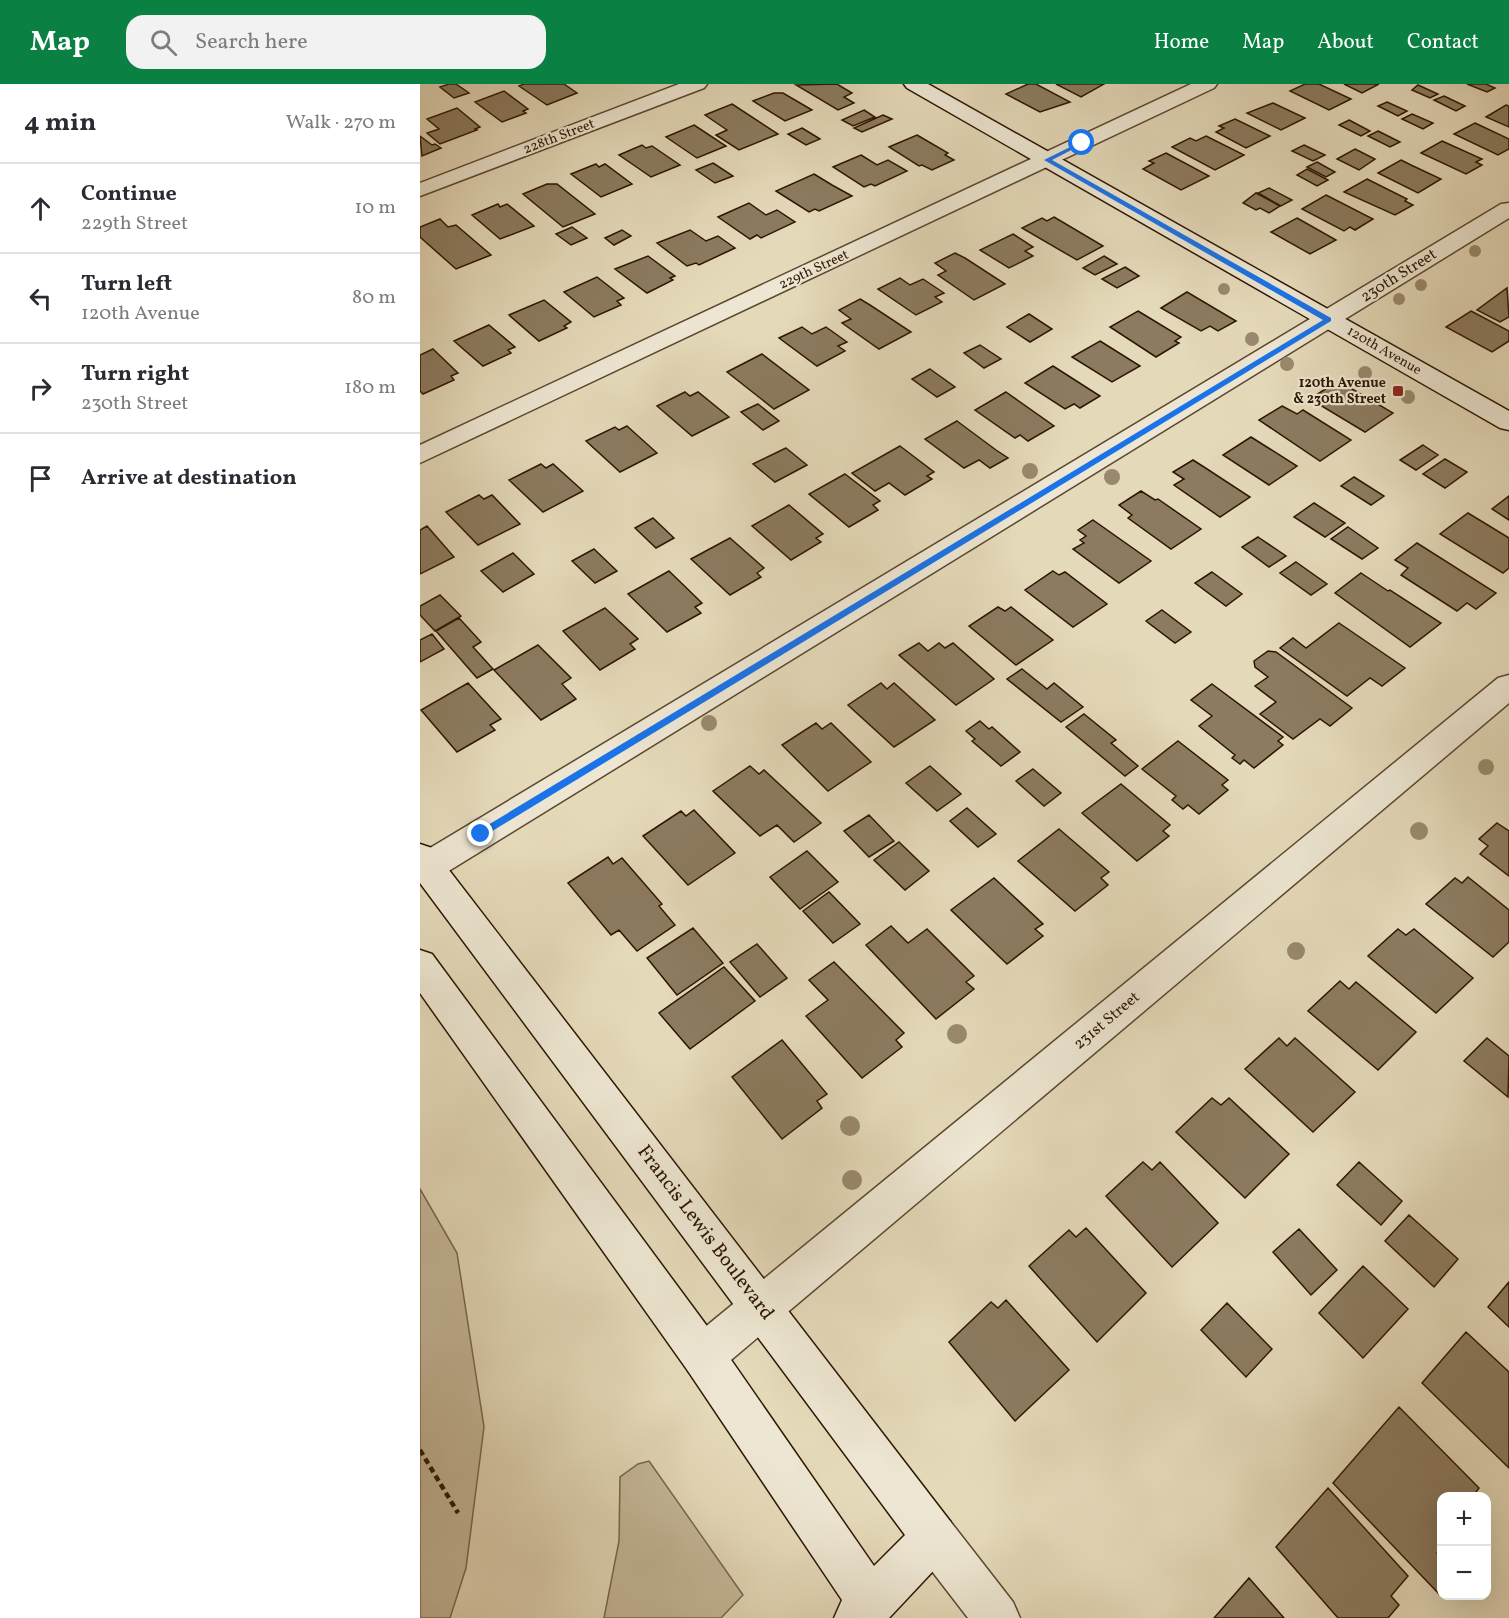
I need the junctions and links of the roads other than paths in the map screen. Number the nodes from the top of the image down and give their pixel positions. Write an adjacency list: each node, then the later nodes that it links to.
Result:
1 (697, 84): 5 (street, 228th Street)
2 (914, 84): 4 (street, 120th Avenue)
3 (1207, 84): 4 (street, 229th Street)
4 (1047, 160): 7 (street, 120th Avenue); 9 (street, 229th Street)
5 (420, 190)
6 (1509, 209): 7 (street, 230th Street)
7 (1328, 320): 8 (street, 120th Avenue); 11 (street, 230th Street)
8 (1509, 422)
9 (420, 455)
10 (1509, 686): 13 (street, 231st Street)
11 (424, 862): 13 (street, Francis Lewis Boulevard)
12 (420, 965): 14 (street)
13 (761, 1309): 14 (street, 231st Street); 15 (street, Francis Lewis Boulevard)
14 (703, 1356): 16 (street)
15 (934, 1537): 16 (street); 17 (street, Francis Lewis Boulevard)
16 (870, 1613)
17 (997, 1618)

